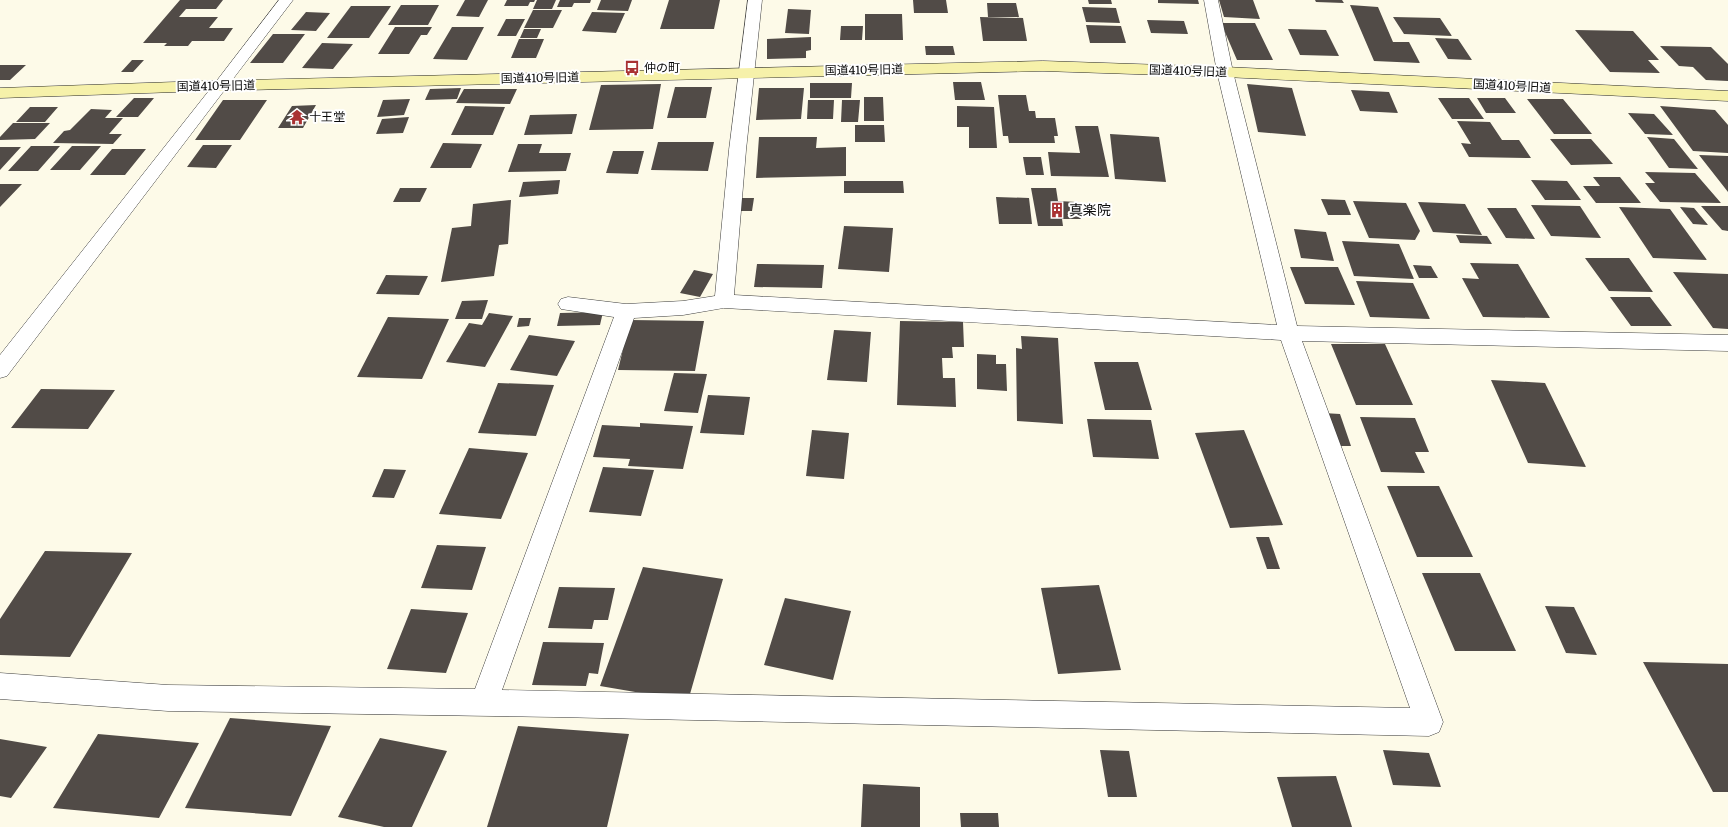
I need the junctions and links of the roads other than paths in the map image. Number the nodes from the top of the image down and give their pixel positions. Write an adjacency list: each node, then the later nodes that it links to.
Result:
1 (286, 0): 6 (street)
2 (755, 0): 5 (street)
3 (1211, 0): 4 (street)
4 (1225, 72): 5 (street, 国道410号旧道); 8 (street, 国道410号旧道); 12 (street)
5 (745, 73): 6 (street, 国道410号旧道); 9 (street)
6 (221, 86): 7 (street, 国道410号旧道); 14 (street)
7 (0, 93)
8 (1728, 96)
9 (724, 301): 11 (street); 12 (street)
10 (568, 304): 11 (street)
11 (626, 311): 16 (street)
12 (1289, 333): 13 (street); 16 (street)
13 (1728, 342)
14 (0, 370)
15 (0, 686): 16 (street)
16 (482, 704)

